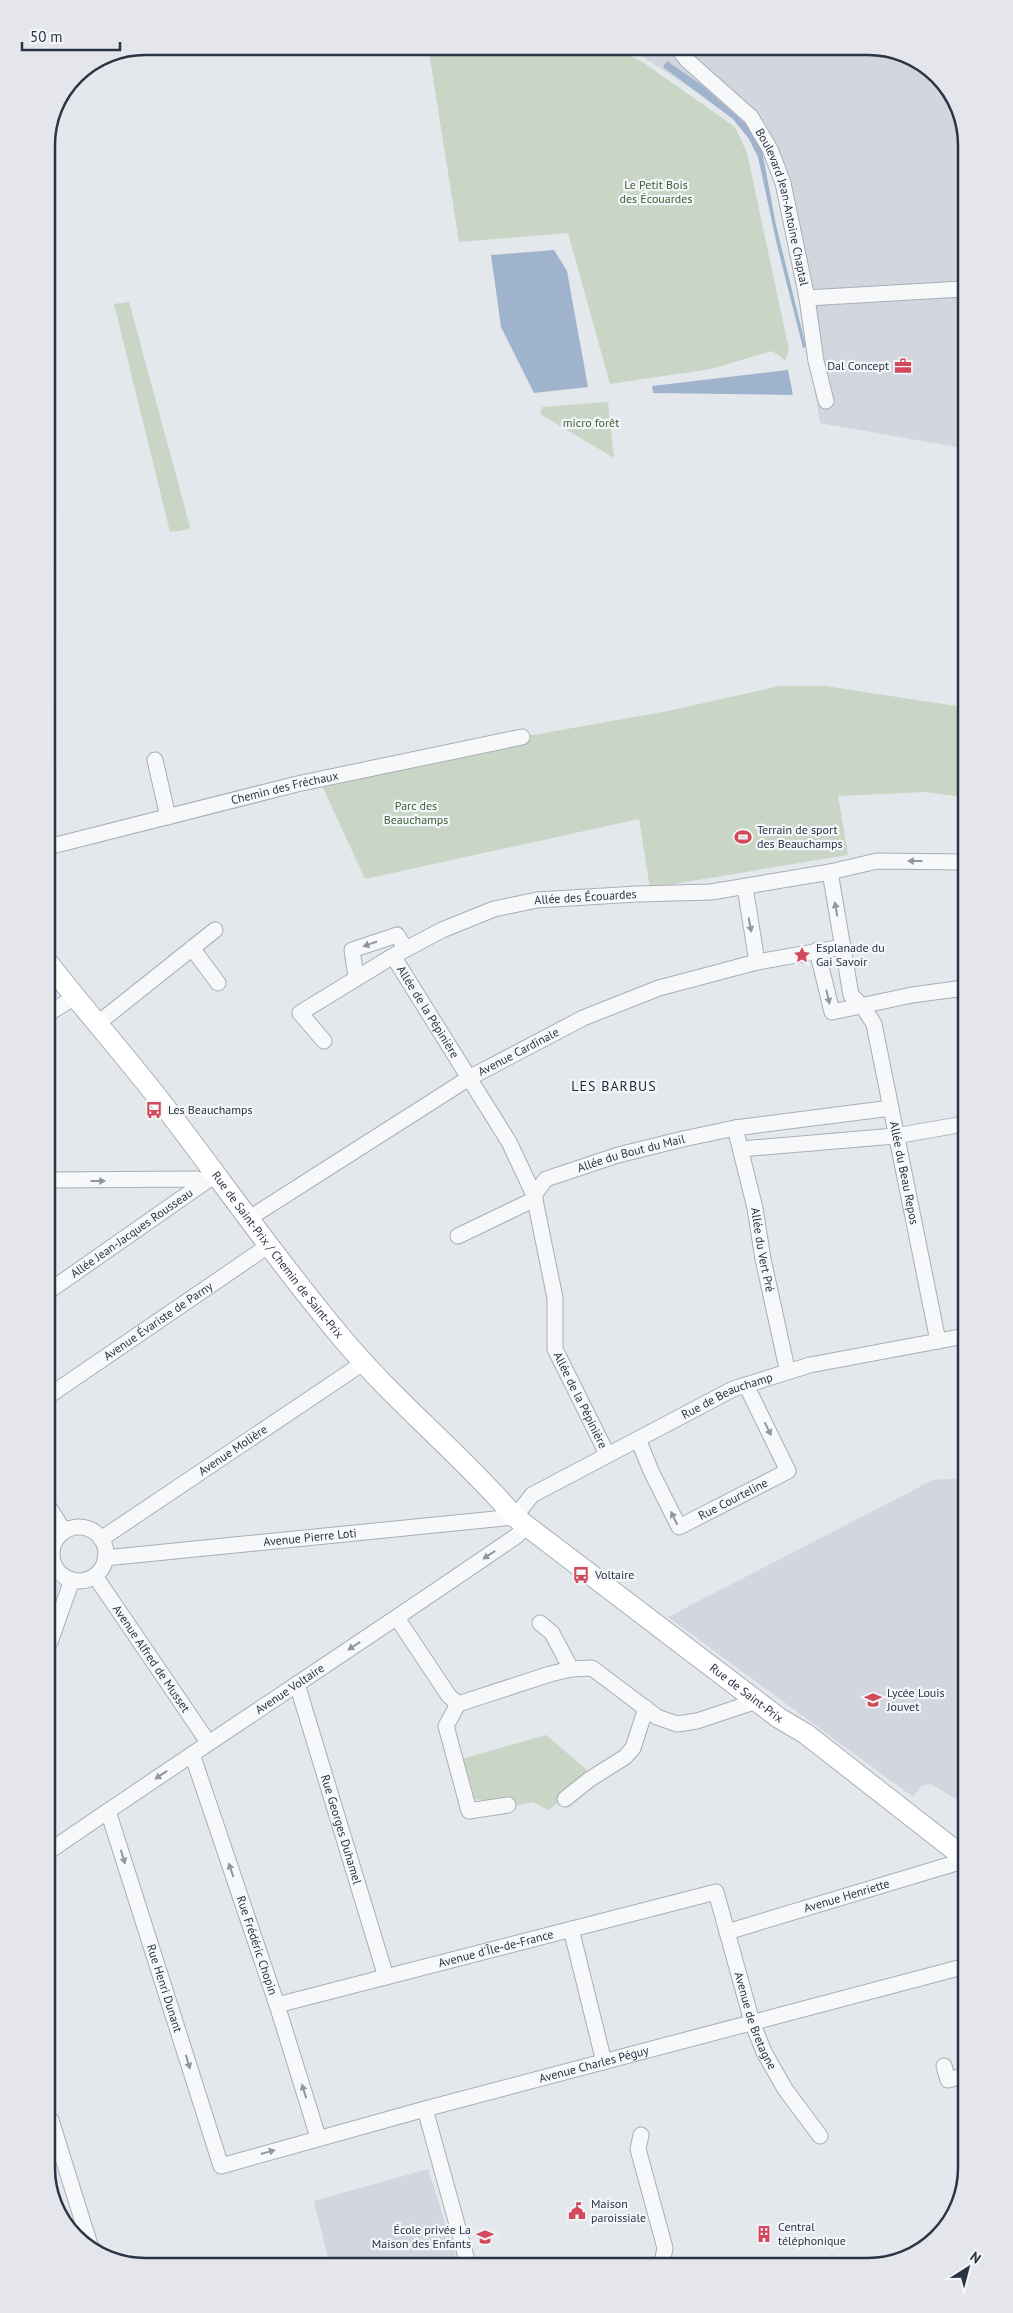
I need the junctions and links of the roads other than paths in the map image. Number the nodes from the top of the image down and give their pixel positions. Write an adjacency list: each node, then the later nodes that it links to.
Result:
1 (683, 55): 3 (street, Boulevard Jean-Antoine Chaptal)
2 (958, 289): 3 (street)
3 (807, 298): 4 (street, Boulevard Jean-Antoine Chaptal)
4 (826, 401)
5 (522, 737): 7 (street, Chemin des Fréchaux)
6 (155, 760): 7 (street)
7 (168, 817): 8 (street, Chemin des Fréchaux)
8 (55, 845)
9 (958, 862): 10 (street, Allée des Écouardes, one-way to 10)
10 (830, 872): 11 (street, Allée des Écouardes); 13 (street, one-way to 10)
11 (744, 887): 16 (street, Allée des Écouardes); 17 (street, one-way to 17)
12 (215, 930): 14 (street)
13 (843, 947): 15 (street, Avenue Cardinale); 23 (street, Allée du Beau Repos)
14 (192, 948): 20 (street); 25 (street)
15 (817, 950): 17 (street, Avenue Cardinale); 23 (street, one-way to 23)
16 (399, 953): 19 (street, Allée des Écouardes); 19 (street, Allée de la Pépinière, one-way to 19); 27 (street, Allée de la Pépinière)
17 (757, 962): 27 (street, Avenue Cardinale)
18 (55, 973): 22 (street, Rue de Saint-Prix / Chemin de Saint-Prix)
19 (356, 978): 26 (street, Allée des Écouardes)
20 (218, 983)
21 (958, 989): 23 (street)
22 (75, 997): 24 (street); 25 (street, Rue de Saint-Prix / Chemin de Saint-Prix)
23 (863, 1007): 28 (street, Allée du Beau Repos)
24 (55, 1009)
25 (97, 1024): 33 (street, Rue de Saint-Prix / Chemin de Saint-Prix)
26 (324, 1041)
27 (469, 1078): 35 (street, Allée de la Pépinière); 36 (street, Avenue Cardinale)
28 (892, 1108): 30 (street, Allée du Bout du Mail); 31 (street, Allée du Beau Repos)
29 (958, 1125): 31 (street)
30 (735, 1128): 32 (street, Allée du Vert Pré); 35 (street, Allée du Bout du Mail)
31 (895, 1136): 32 (street); 41 (street, Allée du Beau Repos)
32 (741, 1149): 43 (street, Allée du Vert Pré)
33 (210, 1178): 34 (street, one-way to 33); 36 (street, Rue de Saint-Prix / Chemin de Saint-Prix); 39 (street, Allée Jean-Jacques Rousseau)
34 (55, 1180)
35 (534, 1197): 37 (street); 47 (street, Allée de la Pépinière)
36 (248, 1218): 38 (street, Rue de Saint-Prix / Chemin de Saint-Prix)
37 (458, 1236)
38 (268, 1246): 42 (street, Rue de Saint-Prix / Chemin de Saint-Prix); 45 (street, Avenue Évariste de Parny)
39 (55, 1287)
40 (958, 1337): 41 (street, Rue de Beauchamp)
41 (938, 1341): 43 (street, Rue de Beauchamp)
42 (363, 1363): 49 (street, Rue de Saint-Prix / Chemin de Saint-Prix); 51 (street, Avenue Molière)
43 (790, 1370): 44 (street, Rue de Beauchamp)
44 (746, 1385): 46 (street, Rue de Beauchamp); 46 (street, Rue Courteline, one-way to 46)
45 (55, 1392)
46 (638, 1438): 47 (street, Rue de Beauchamp)
47 (608, 1454): 49 (street, Rue de Beauchamp)
48 (55, 1516): 50 (street)
49 (522, 1521): 53 (street, Avenue Pierre Loti); 57 (street, Avenue Voltaire, one-way to 57); 62 (street, Rue de Saint-Prix)
50 (64, 1530): 51 (street); 52 (street)
51 (101, 1538): 53 (street)
52 (55, 1542)
53 (106, 1558): 55 (street)
54 (55, 1570): 56 (street)
55 (95, 1576): 56 (street); 65 (street, Avenue Alfred de Musset)
56 (72, 1580): 59 (street)
57 (397, 1618): 61 (street, Avenue Voltaire, one-way to 61); 63 (street)
58 (540, 1623): 60 (street)
59 (55, 1628)
60 (571, 1669): 63 (street); 64 (street)
61 (297, 1684): 65 (street, Avenue Voltaire); 77 (street, Rue Georges Duhamel)
62 (757, 1701): 64 (street); 71 (street, Rue de Saint-Prix)
63 (458, 1704): 68 (street)
64 (646, 1708): 67 (street)
65 (208, 1742): 66 (street, Avenue Voltaire)
66 (192, 1754): 69 (street, Avenue Voltaire, one-way to 69); 78 (street, Rue Frédéric Chopin, one-way to 66)
67 (565, 1799)
68 (508, 1805)
69 (108, 1810): 70 (street, Avenue Voltaire); 88 (street, Rue Henri Dunant, one-way to 88)
70 (55, 1847)
71 (958, 1854)
72 (958, 1862): 75 (street, Avenue Henriette)
73 (716, 1892): 74 (street, Avenue d'Île-de-France); 75 (street, Avenue de Bretagne)
74 (571, 1930): 77 (street, Avenue d'Île-de-France); 80 (street)
75 (727, 1932): 79 (street, Avenue de Bretagne)
76 (958, 1968): 79 (street, Avenue Charles Péguy)
77 (386, 1977): 78 (street, Avenue d'Île-de-France)
78 (277, 2005): 87 (street, Rue Frédéric Chopin, one-way to 78)
79 (752, 2022): 80 (street, Avenue Charles Péguy); 86 (street, Avenue de Bretagne)
80 (604, 2062): 83 (street, Avenue Charles Péguy)
81 (944, 2066): 82 (street)
82 (958, 2077)
83 (425, 2109): 87 (street, Avenue Charles Péguy); 90 (street)
84 (55, 2133): 89 (street)
85 (641, 2135): 91 (street)
86 (820, 2136)
87 (318, 2137): 88 (street, Avenue Charles Péguy, one-way to 87)
88 (221, 2166)
89 (88, 2237)
90 (466, 2258)
91 (663, 2258)

